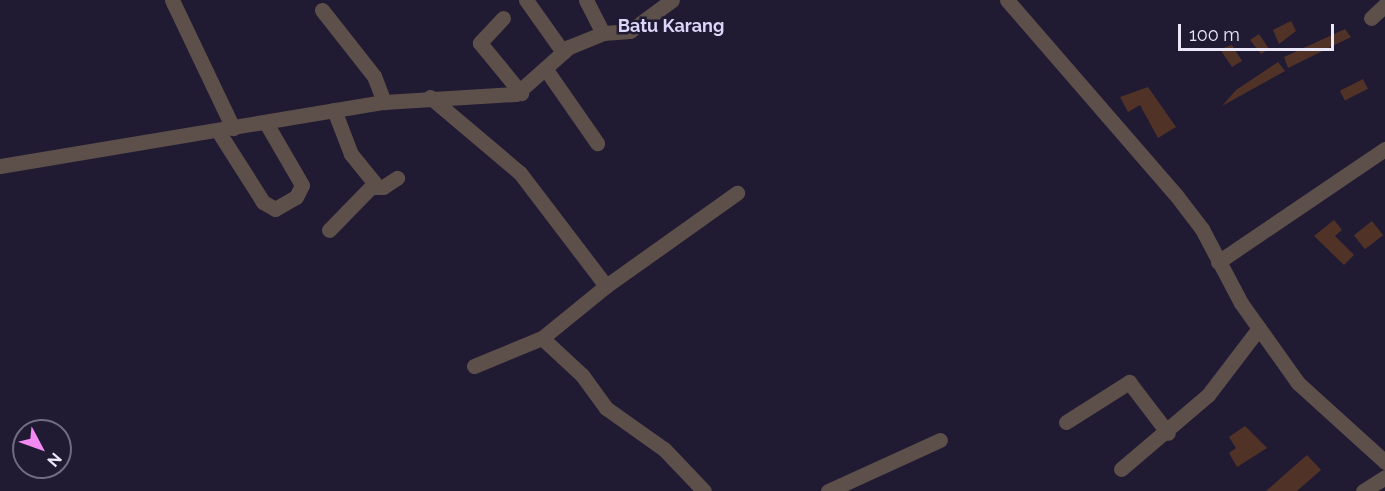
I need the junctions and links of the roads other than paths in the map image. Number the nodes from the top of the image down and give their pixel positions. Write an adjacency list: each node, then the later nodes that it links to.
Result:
1 (172, 0): 18 (street)
2 (526, 0): 11 (street)
3 (586, 0): 10 (street)
4 (672, 0): 10 (street)
5 (1007, 0): 27 (street)
6 (1385, 5): 9 (street)
7 (322, 10): 15 (street)
8 (502, 18): 13 (street)
9 (1371, 18)
10 (603, 33): 11 (street)
11 (563, 52): 12 (street)
12 (547, 70): 13 (street); 20 (street)
13 (521, 93): 14 (street)
14 (430, 97): 15 (street); 28 (street)
15 (384, 102): 16 (street)
16 (334, 110): 17 (street); 24 (street)
17 (266, 123): 18 (street); 19 (street)
18 (233, 128): 19 (street)
19 (218, 131): 22 (street)
20 (597, 143)
21 (1385, 149): 27 (street)
22 (0, 166)
23 (397, 178): 24 (street)
24 (375, 184): 26 (street)
25 (737, 193): 28 (street)
26 (329, 230)
27 (1218, 262): 29 (street)
28 (606, 286): 30 (street)
29 (1258, 328): 33 (street); 35 (street)
30 (542, 338): 31 (street); 38 (street)
31 (474, 366)
32 (1066, 422): 33 (street)
33 (1168, 433): 36 (street)
34 (940, 440): 39 (street)
35 (1385, 462)
36 (1121, 469)
37 (1385, 477): 40 (street)
38 (704, 491)
39 (828, 491)
40 (1363, 491)

